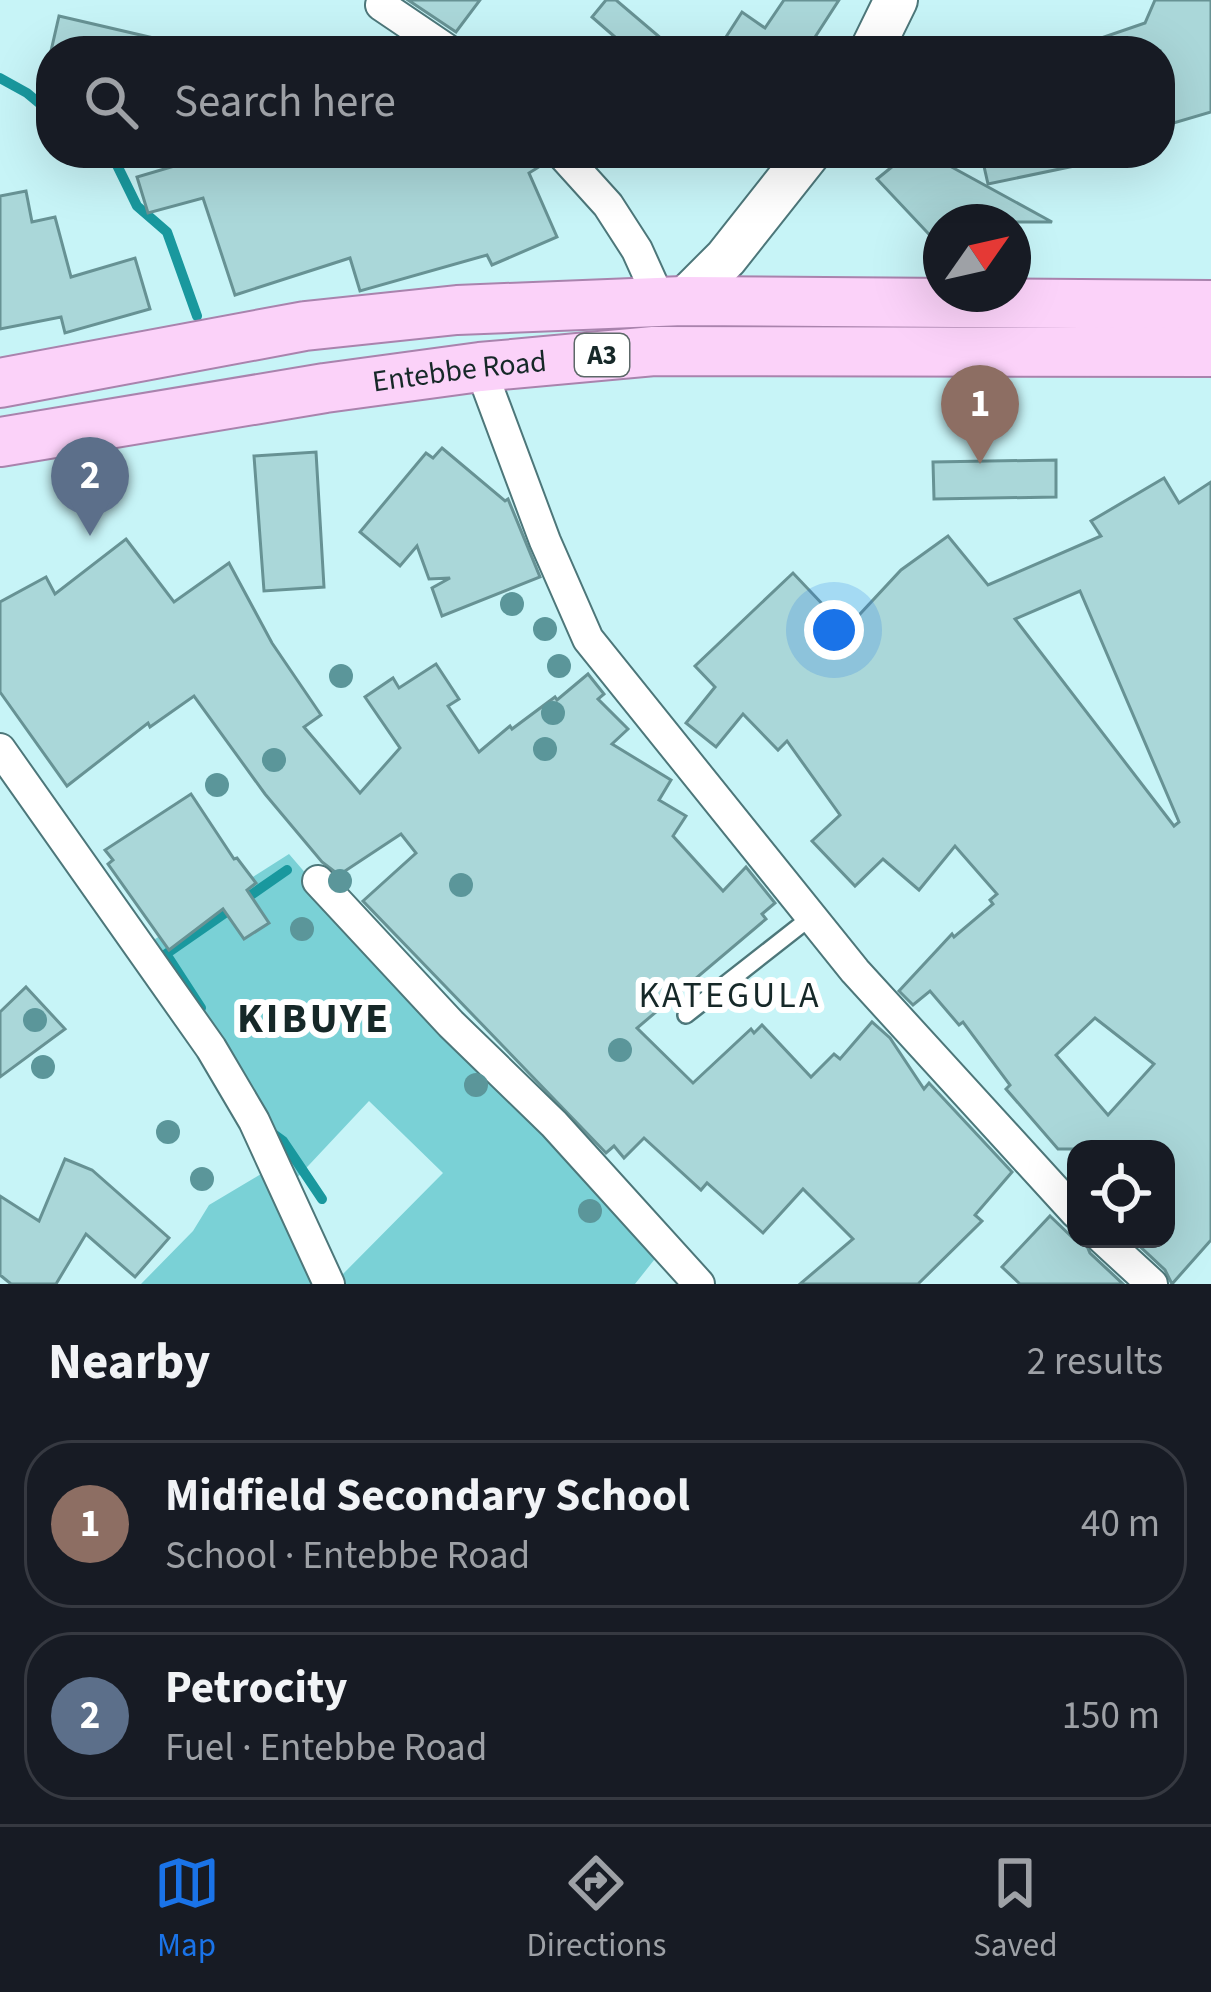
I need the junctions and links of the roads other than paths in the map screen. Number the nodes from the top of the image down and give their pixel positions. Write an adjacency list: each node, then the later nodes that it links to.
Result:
1 (896, 0): 4 (street)
2 (381, 5): 3 (street)
3 (427, 36)
4 (878, 36)
5 (575, 168): 7 (street)
6 (797, 168): 7 (street)
7 (672, 302): 8 (main road, Entebbe Road / A3); 11 (main road, Entebbe Road / A3)
8 (1211, 305)
9 (1211, 352): 10 (main road, Entebbe Road / A3)
10 (480, 367): 12 (main road, Entebbe Road / A3); 15 (street)
11 (0, 383)
12 (0, 442)
13 (0, 749): 19 (street)
14 (318, 880): 20 (street)
15 (811, 917): 16 (lane); 17 (street)
16 (686, 1015)
17 (1067, 1203)
18 (1113, 1248): 21 (street)
19 (329, 1284)
20 (699, 1284)
21 (1152, 1284)

